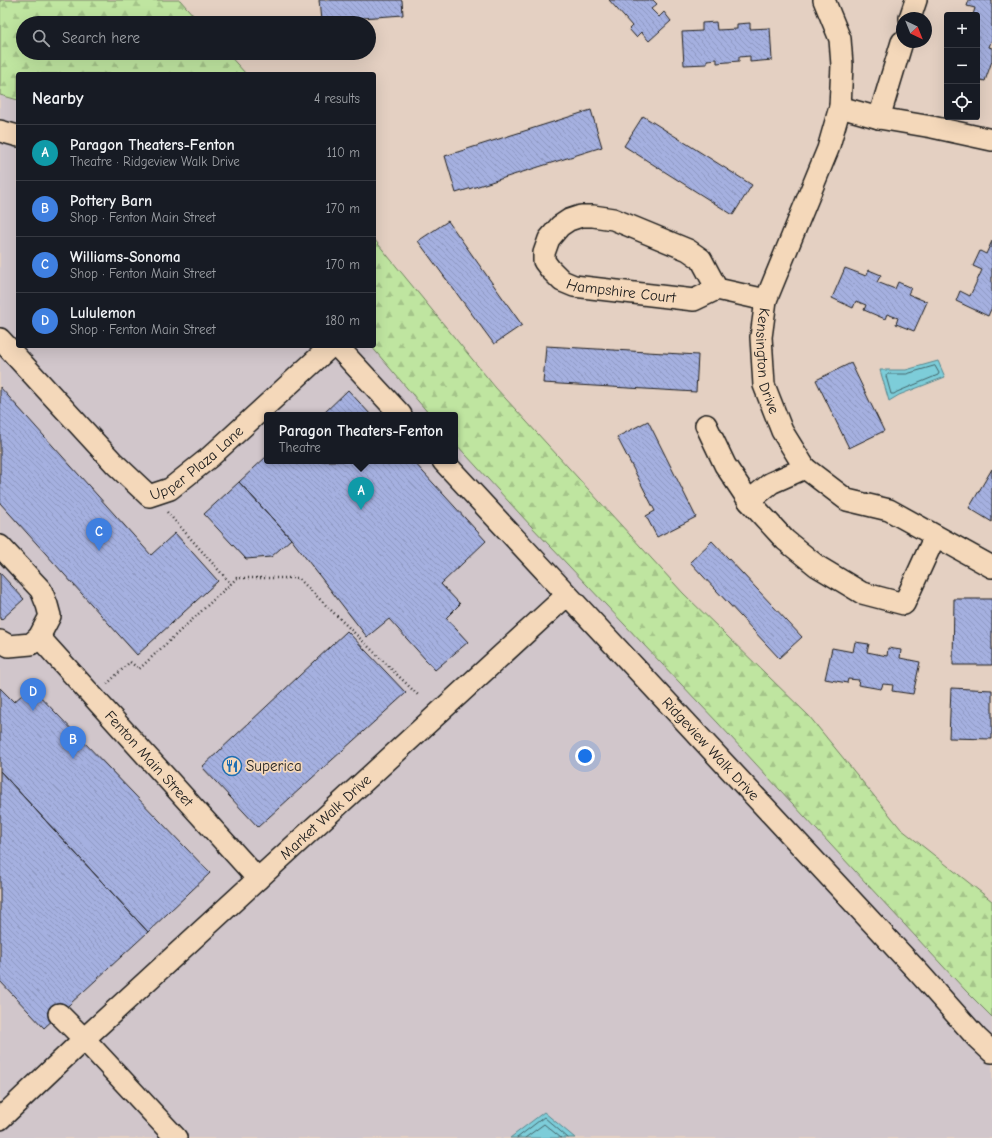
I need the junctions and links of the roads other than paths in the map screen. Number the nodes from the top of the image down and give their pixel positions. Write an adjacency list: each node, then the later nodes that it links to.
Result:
1 (824, 0): 5 (street, Kensington Drive)
2 (916, 0): 3 (street)
3 (912, 12)
4 (900, 48): 6 (street)
5 (840, 107): 6 (street); 11 (street, Kensington Drive)
6 (879, 118): 9 (street)
7 (0, 131): 8 (street)
8 (16, 135)
9 (992, 140)
10 (717, 289): 10 (street, Hampshire Court); 11 (street)
11 (766, 300): 18 (street, Kensington Drive)
12 (0, 339): 13 (street, Upper Plaza Lane)
13 (329, 348)
14 (339, 348): 15 (street)
15 (398, 412)
16 (706, 425): 19 (street)
17 (446, 464): 23 (street, Ridgeview Walk Drive)
18 (805, 468): 19 (street); 20 (street, Kensington Drive)
19 (749, 501): 20 (street)
20 (935, 536): 22 (street, Kensington Drive)
21 (0, 546): 24 (street)
22 (992, 567)
23 (567, 595): 26 (street, Market Walk Drive); 29 (street, Ridgeview Walk Drive)
24 (39, 637): 25 (street); 26 (street, Fenton Main Street)
25 (0, 641)
26 (258, 879): 28 (street, Market Walk Drive)
27 (59, 1014): 28 (street)
28 (84, 1038): 32 (street, Market Walk Drive); 33 (street)
29 (977, 1038): 30 (street, Ridgeview Walk Drive); 31 (street, Ridgeview Walk Drive)
30 (992, 1052)
31 (992, 1060)
32 (0, 1119)
33 (176, 1138)

